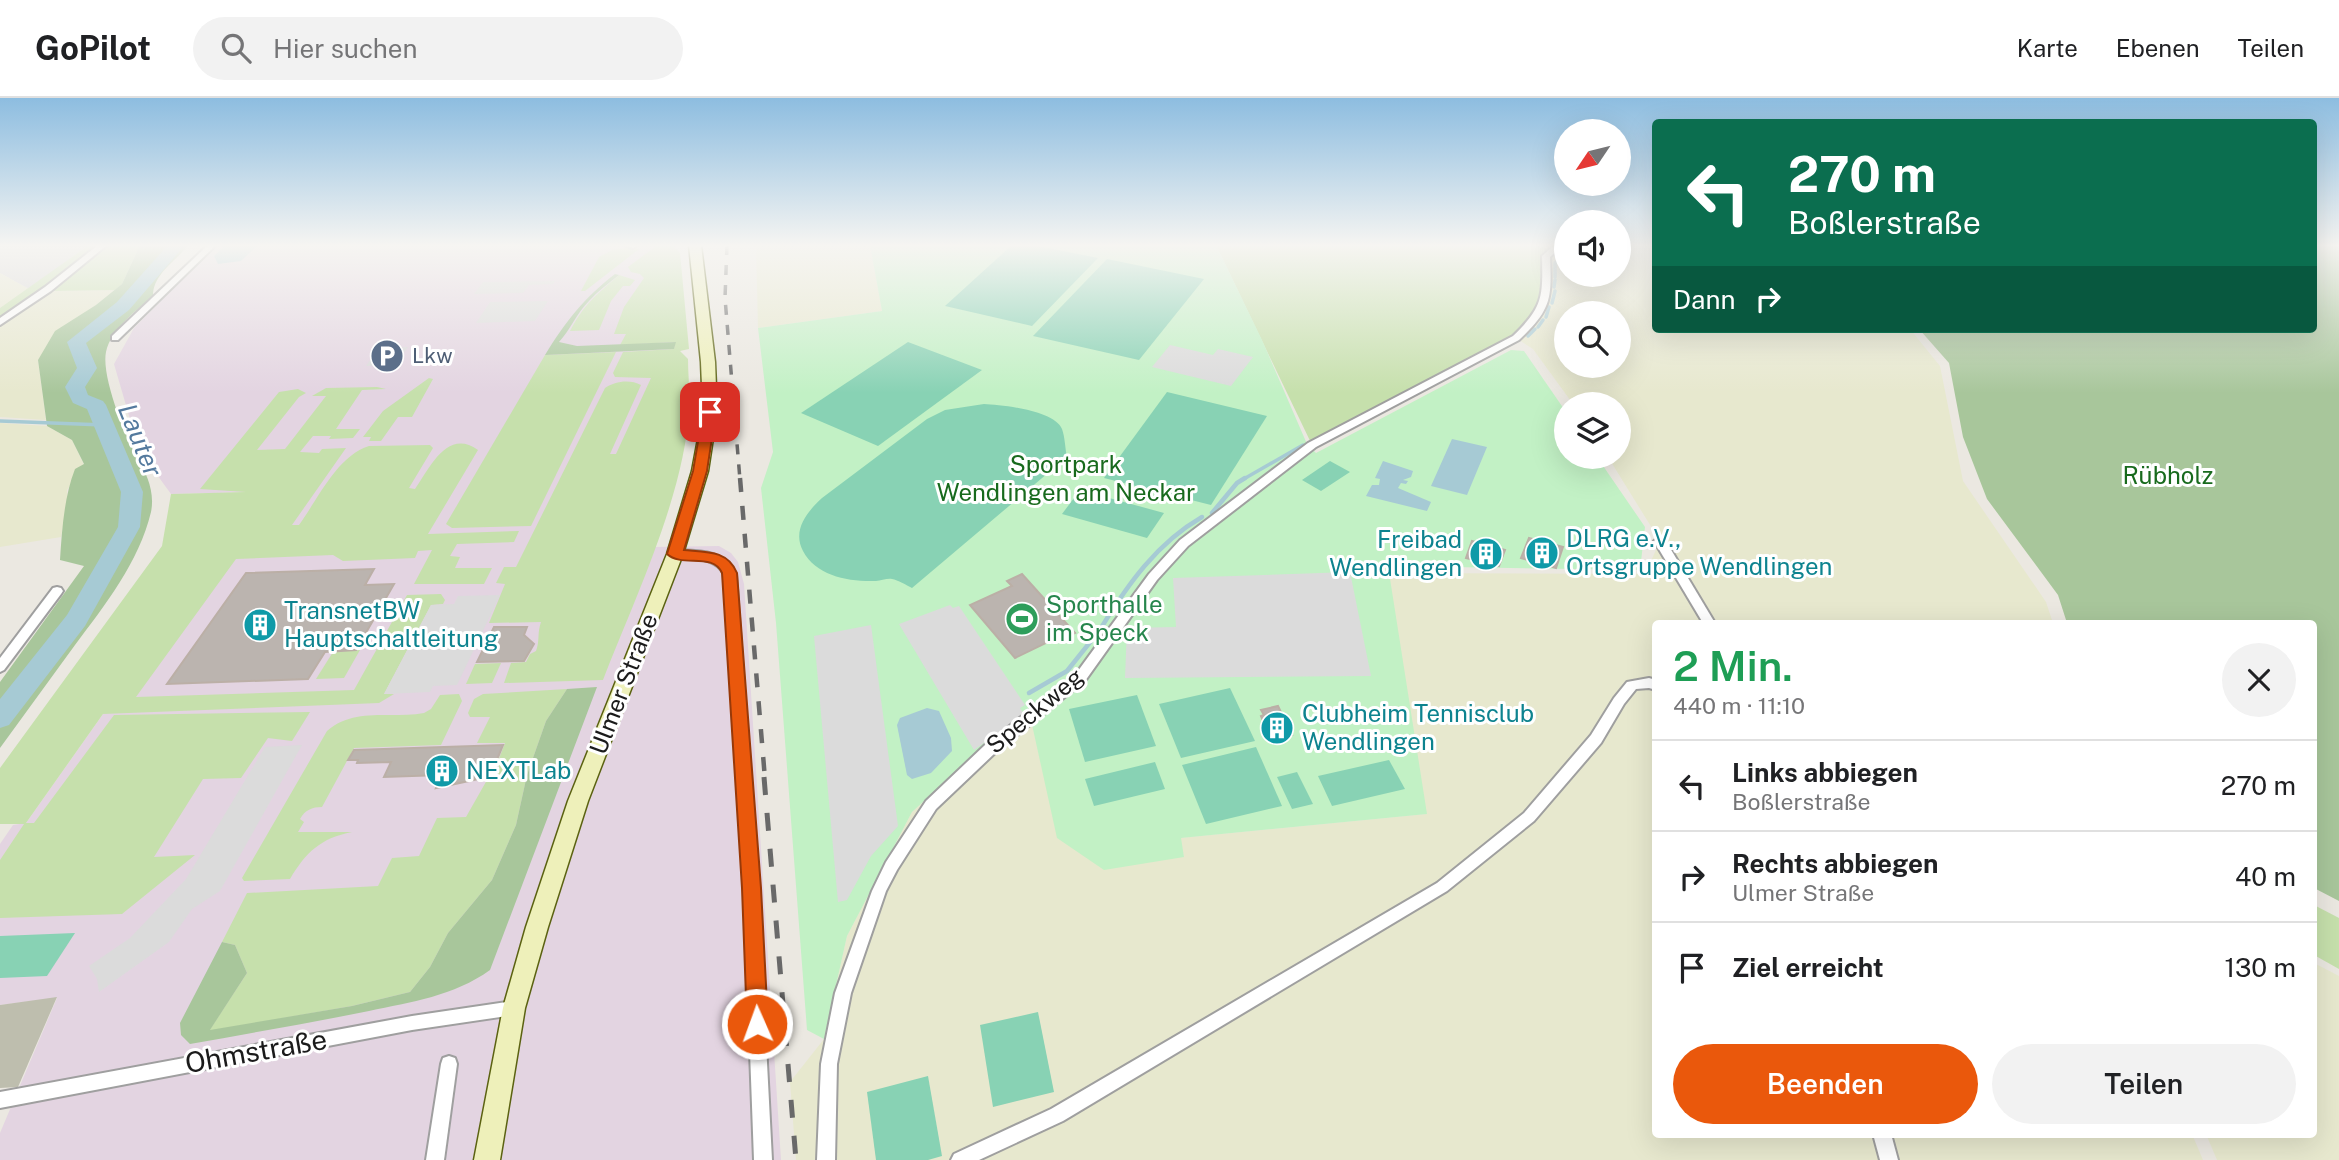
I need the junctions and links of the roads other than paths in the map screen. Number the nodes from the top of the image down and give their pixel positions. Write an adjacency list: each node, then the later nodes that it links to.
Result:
1 (40, 295): 5 (street)
2 (160, 295): 6 (street)
3 (701, 295): 8 (main road, Ulmer Straße)
4 (1547, 295): 20 (street, Speckweg)
5 (0, 322)
6 (115, 338)
7 (1660, 541): 10 (street)
8 (675, 554): 13 (main road, Ulmer Straße); 19 (street)
9 (57, 591): 11 (street)
10 (1707, 620)
11 (0, 667)
12 (1652, 683): 21 (street)
13 (514, 1008): 15 (street, Ohmstraße); 18 (main road, Ulmer Straße)
14 (449, 1064): 17 (street)
15 (2, 1103)
16 (1883, 1138): 22 (street)
17 (435, 1160)
18 (487, 1160)
19 (763, 1160)
20 (826, 1160)
21 (960, 1160)
22 (1889, 1160)

